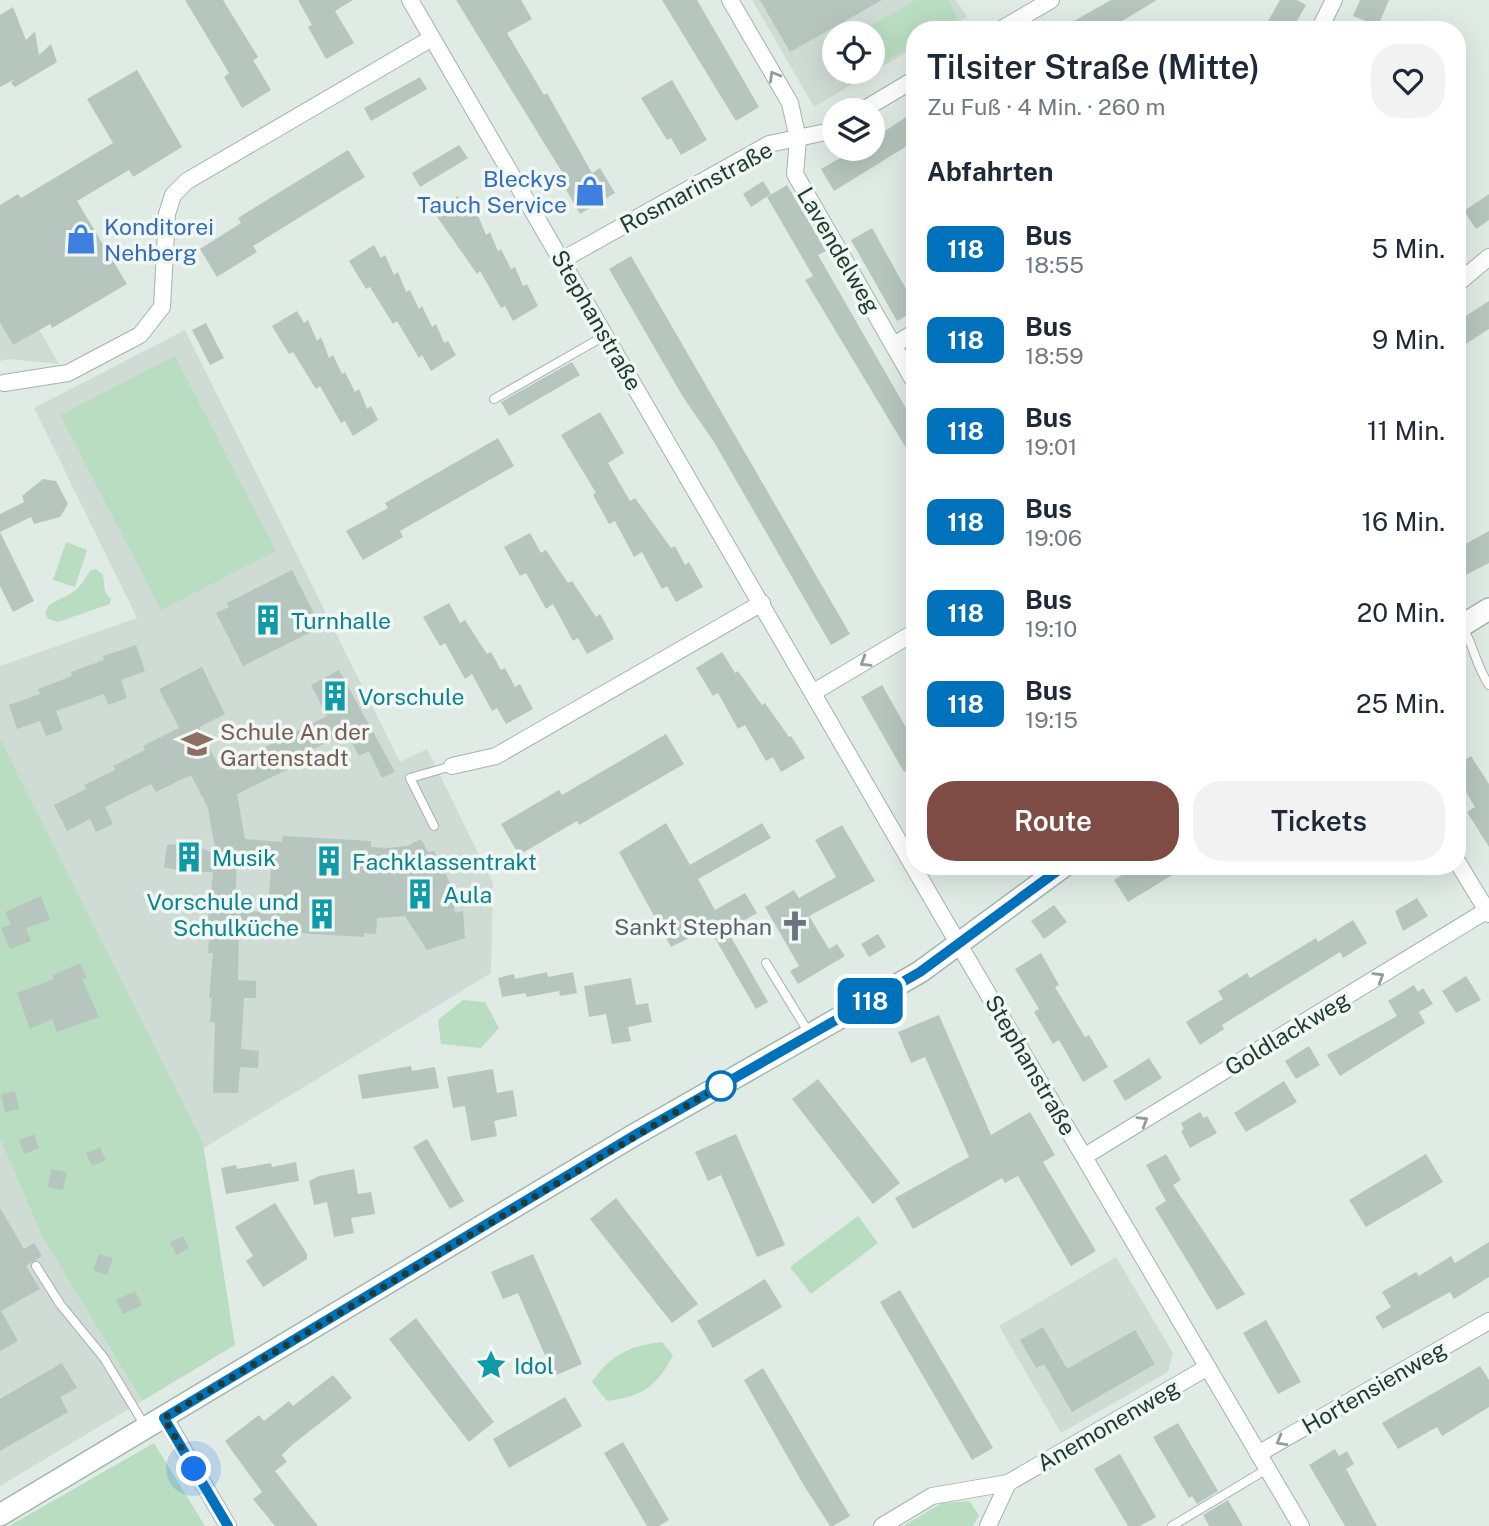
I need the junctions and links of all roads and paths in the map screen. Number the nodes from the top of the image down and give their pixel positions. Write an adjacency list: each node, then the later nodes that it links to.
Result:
1 (410, 0): 7 (street, Stephanstraße)
2 (730, 0): 11 (street, Lavendelweg, one-way to 2)
3 (1051, 0): 5 (street)
4 (1334, 0): 6 (street)
5 (1015, 21)
6 (1324, 21)
7 (432, 38): 13 (street, Stephanstraße); 19 (street)
8 (906, 84): 9 (street)
9 (883, 98)
10 (822, 131): 11 (street, Rosmarinstraße)
11 (798, 139): 13 (street, Rosmarinstraße); 17 (street, Lavendelweg)
12 (1489, 257): 14 (street)
13 (562, 260): 15 (street, Stephanstraße)
14 (1466, 276)
15 (606, 335): 20 (lane); 21 (street, Stephanstraße)
16 (906, 338): 17 (street)
17 (894, 345): 18 (street, Lavendelweg)
18 (906, 367)
19 (4, 383)
20 (494, 399)
21 (762, 603): 27 (street, Stephanstraße); 28 (street)
22 (1489, 609): 23 (street)
23 (1466, 623)
24 (1466, 635): 26 (lane)
25 (906, 637): 27 (street, one-way to 27)
26 (1489, 685)
27 (814, 692): 30 (street, Stephanstraße)
28 (452, 766): 29 (lane)
29 (434, 826)
30 (906, 852)
31 (919, 875): 35 (street, Stephanstraße)
32 (1051, 875): 35 (street)
33 (1466, 875): 34 (street)
34 (1488, 911): 38 (street, Goldlackweg, one-way to 34)
35 (958, 942): 37 (street); 38 (street, Stephanstraße)
36 (766, 963): 37 (lane)
37 (810, 1036): 42 (street)
38 (1085, 1157): 41 (street, Stephanstraße)
39 (36, 1266): 42 (lane)
40 (1489, 1321): 43 (street, Hortensienweg, one-way to 43)
41 (1208, 1367): 43 (street, Stephanstraße); 45 (street, Anemonenweg)
42 (155, 1423): 46 (street); 47 (street)
43 (1258, 1454): 44 (street, Stephanstraße)
44 (1267, 1469): 50 (lane); 51 (street, Stephanstraße)
45 (1008, 1483): 48 (street, Anemonenweg); 49 (street)
46 (0, 1515)
47 (228, 1526)
48 (883, 1526)
49 (988, 1526)
50 (1172, 1526)
51 (1301, 1526)

